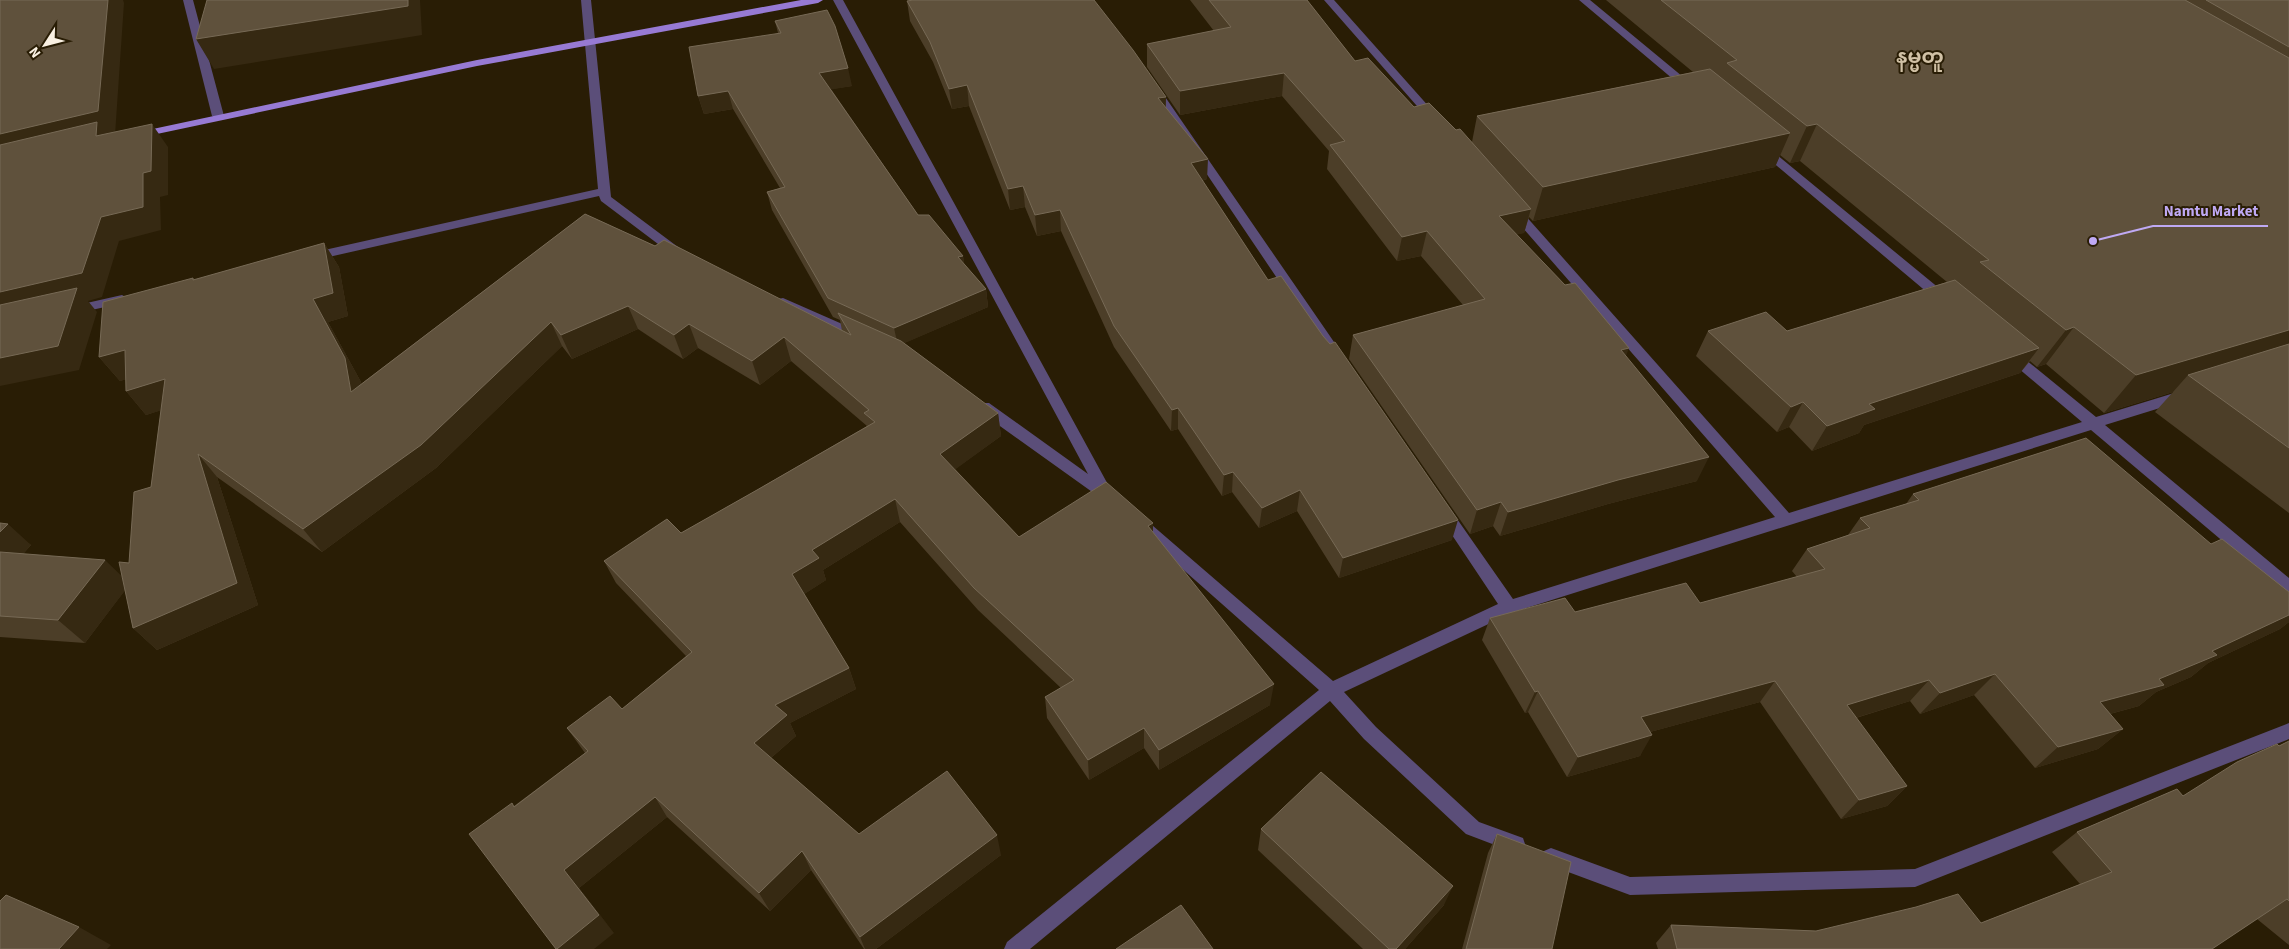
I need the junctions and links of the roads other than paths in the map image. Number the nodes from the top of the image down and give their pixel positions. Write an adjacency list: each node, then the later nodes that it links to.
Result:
1 (188, 0): 10 (street)
2 (586, 0): 7 (street)
3 (818, 0): 7 (main road)
4 (838, 0): 28 (street)
5 (1329, 0): 11 (street)
6 (1584, 0): 9 (street)
7 (589, 40): 10 (main road); 14 (street)
8 (1150, 82): 24 (street)
9 (1698, 95)
10 (218, 116): 12 (main road)
11 (1447, 134)
12 (123, 138)
13 (1751, 139): 20 (street)
14 (604, 191): 16 (street); 17 (street)
15 (1505, 200): 30 (street)
16 (688, 258)
17 (302, 259)
18 (769, 295): 22 (street)
19 (136, 296): 21 (street)
20 (1956, 310)
21 (58, 314)
22 (878, 345)
23 (2002, 348): 27 (street)
24 (1346, 369)
25 (2196, 392): 27 (street)
26 (971, 398): 28 (street)
27 (2093, 423): 30 (street); 31 (street)
28 (1106, 493): 33 (street)
29 (1436, 500): 32 (street)
30 (1786, 520): 32 (street)
31 (2289, 587)
32 (1509, 607): 33 (street)
33 (1332, 690): 34 (street); 35 (street)
34 (2289, 731)
35 (1014, 949)

